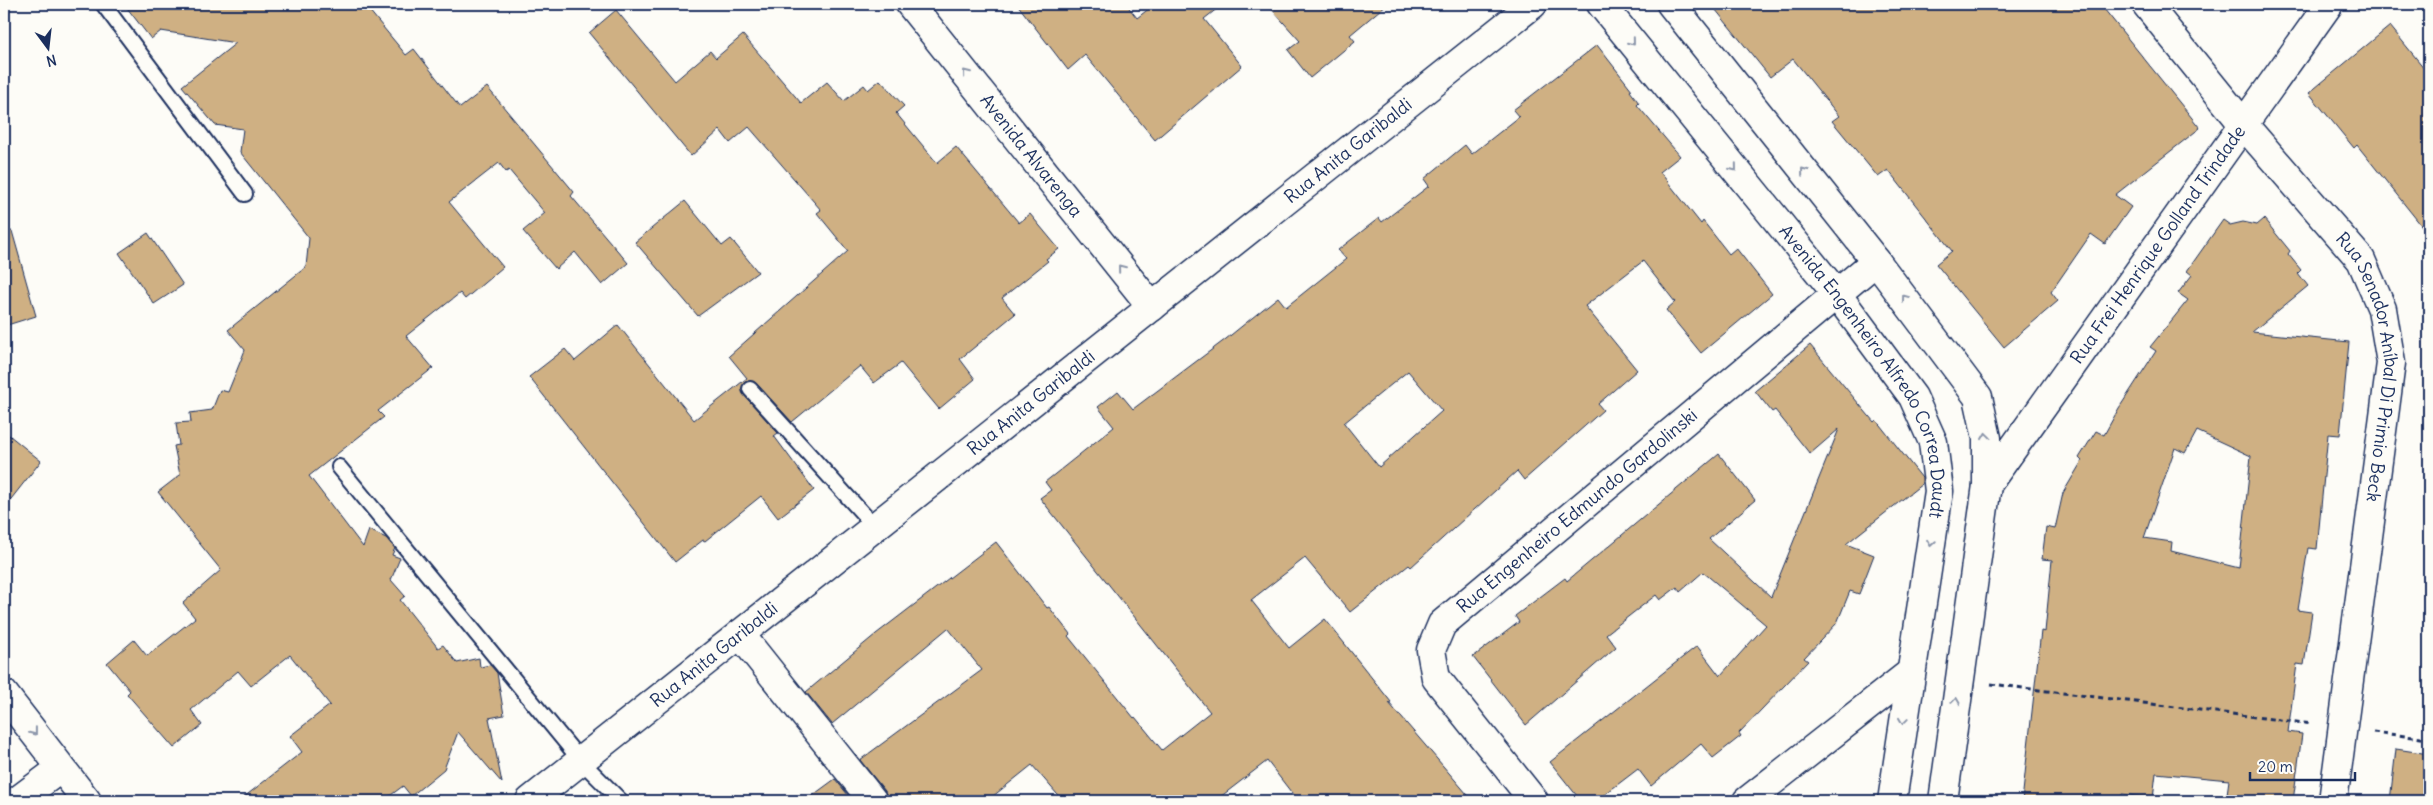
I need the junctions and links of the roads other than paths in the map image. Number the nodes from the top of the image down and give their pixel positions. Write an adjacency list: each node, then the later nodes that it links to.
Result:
1 (103, 4): 9 (lane)
2 (910, 4): 12 (street, Avenida Alvarenga, one-way to 2)
3 (1532, 4): 12 (street, Rua Anita Garibaldi)
4 (1601, 4): 11 (street, Avenida Engenheiro Alfredo Correa Daudt, one-way to 11)
5 (1671, 4): 10 (street, one-way to 5)
6 (2146, 4): 8 (street, Rua Senador Aníbal Di Primio Beck)
7 (2329, 4): 8 (street, Rua Frei Henrique Golland Trindade)
8 (2242, 124): 15 (street, Rua Frei Henrique Golland Trindade); 31 (street, Rua Senador Aníbal Di Primio Beck)
9 (244, 194)
10 (1876, 261): 11 (street, Rua Engenheiro Edmundo Gardolinski); 15 (street, one-way to 10)
11 (1836, 293): 18 (street, Avenida Engenheiro Alfredo Correa Daudt, one-way to 18); 27 (street, Rua Engenheiro Edmundo Gardolinski)
12 (1152, 306): 16 (street, Rua Anita Garibaldi)
13 (750, 389): 16 (lane)
14 (339, 467): 20 (lane)
15 (1987, 485): 30 (street, one-way to 15)
16 (875, 527): 17 (street, Rua Anita Garibaldi)
17 (740, 634): 20 (street, Rua Anita Garibaldi); 26 (street)
18 (1910, 673): 28 (street); 29 (street, Avenida Engenheiro Alfredo Correa Daudt, one-way to 29)
19 (4, 694): 21 (street, one-way to 21)
20 (581, 761): 24 (street, Rua Anita Garibaldi); 25 (lane)
21 (61, 768): 22 (street); 23 (street)
22 (17, 801)
23 (87, 801)
24 (530, 801)
25 (621, 801)
26 (873, 801)
27 (1534, 801)
28 (1747, 801)
29 (1892, 801)
30 (1943, 801)
31 (2333, 801)

